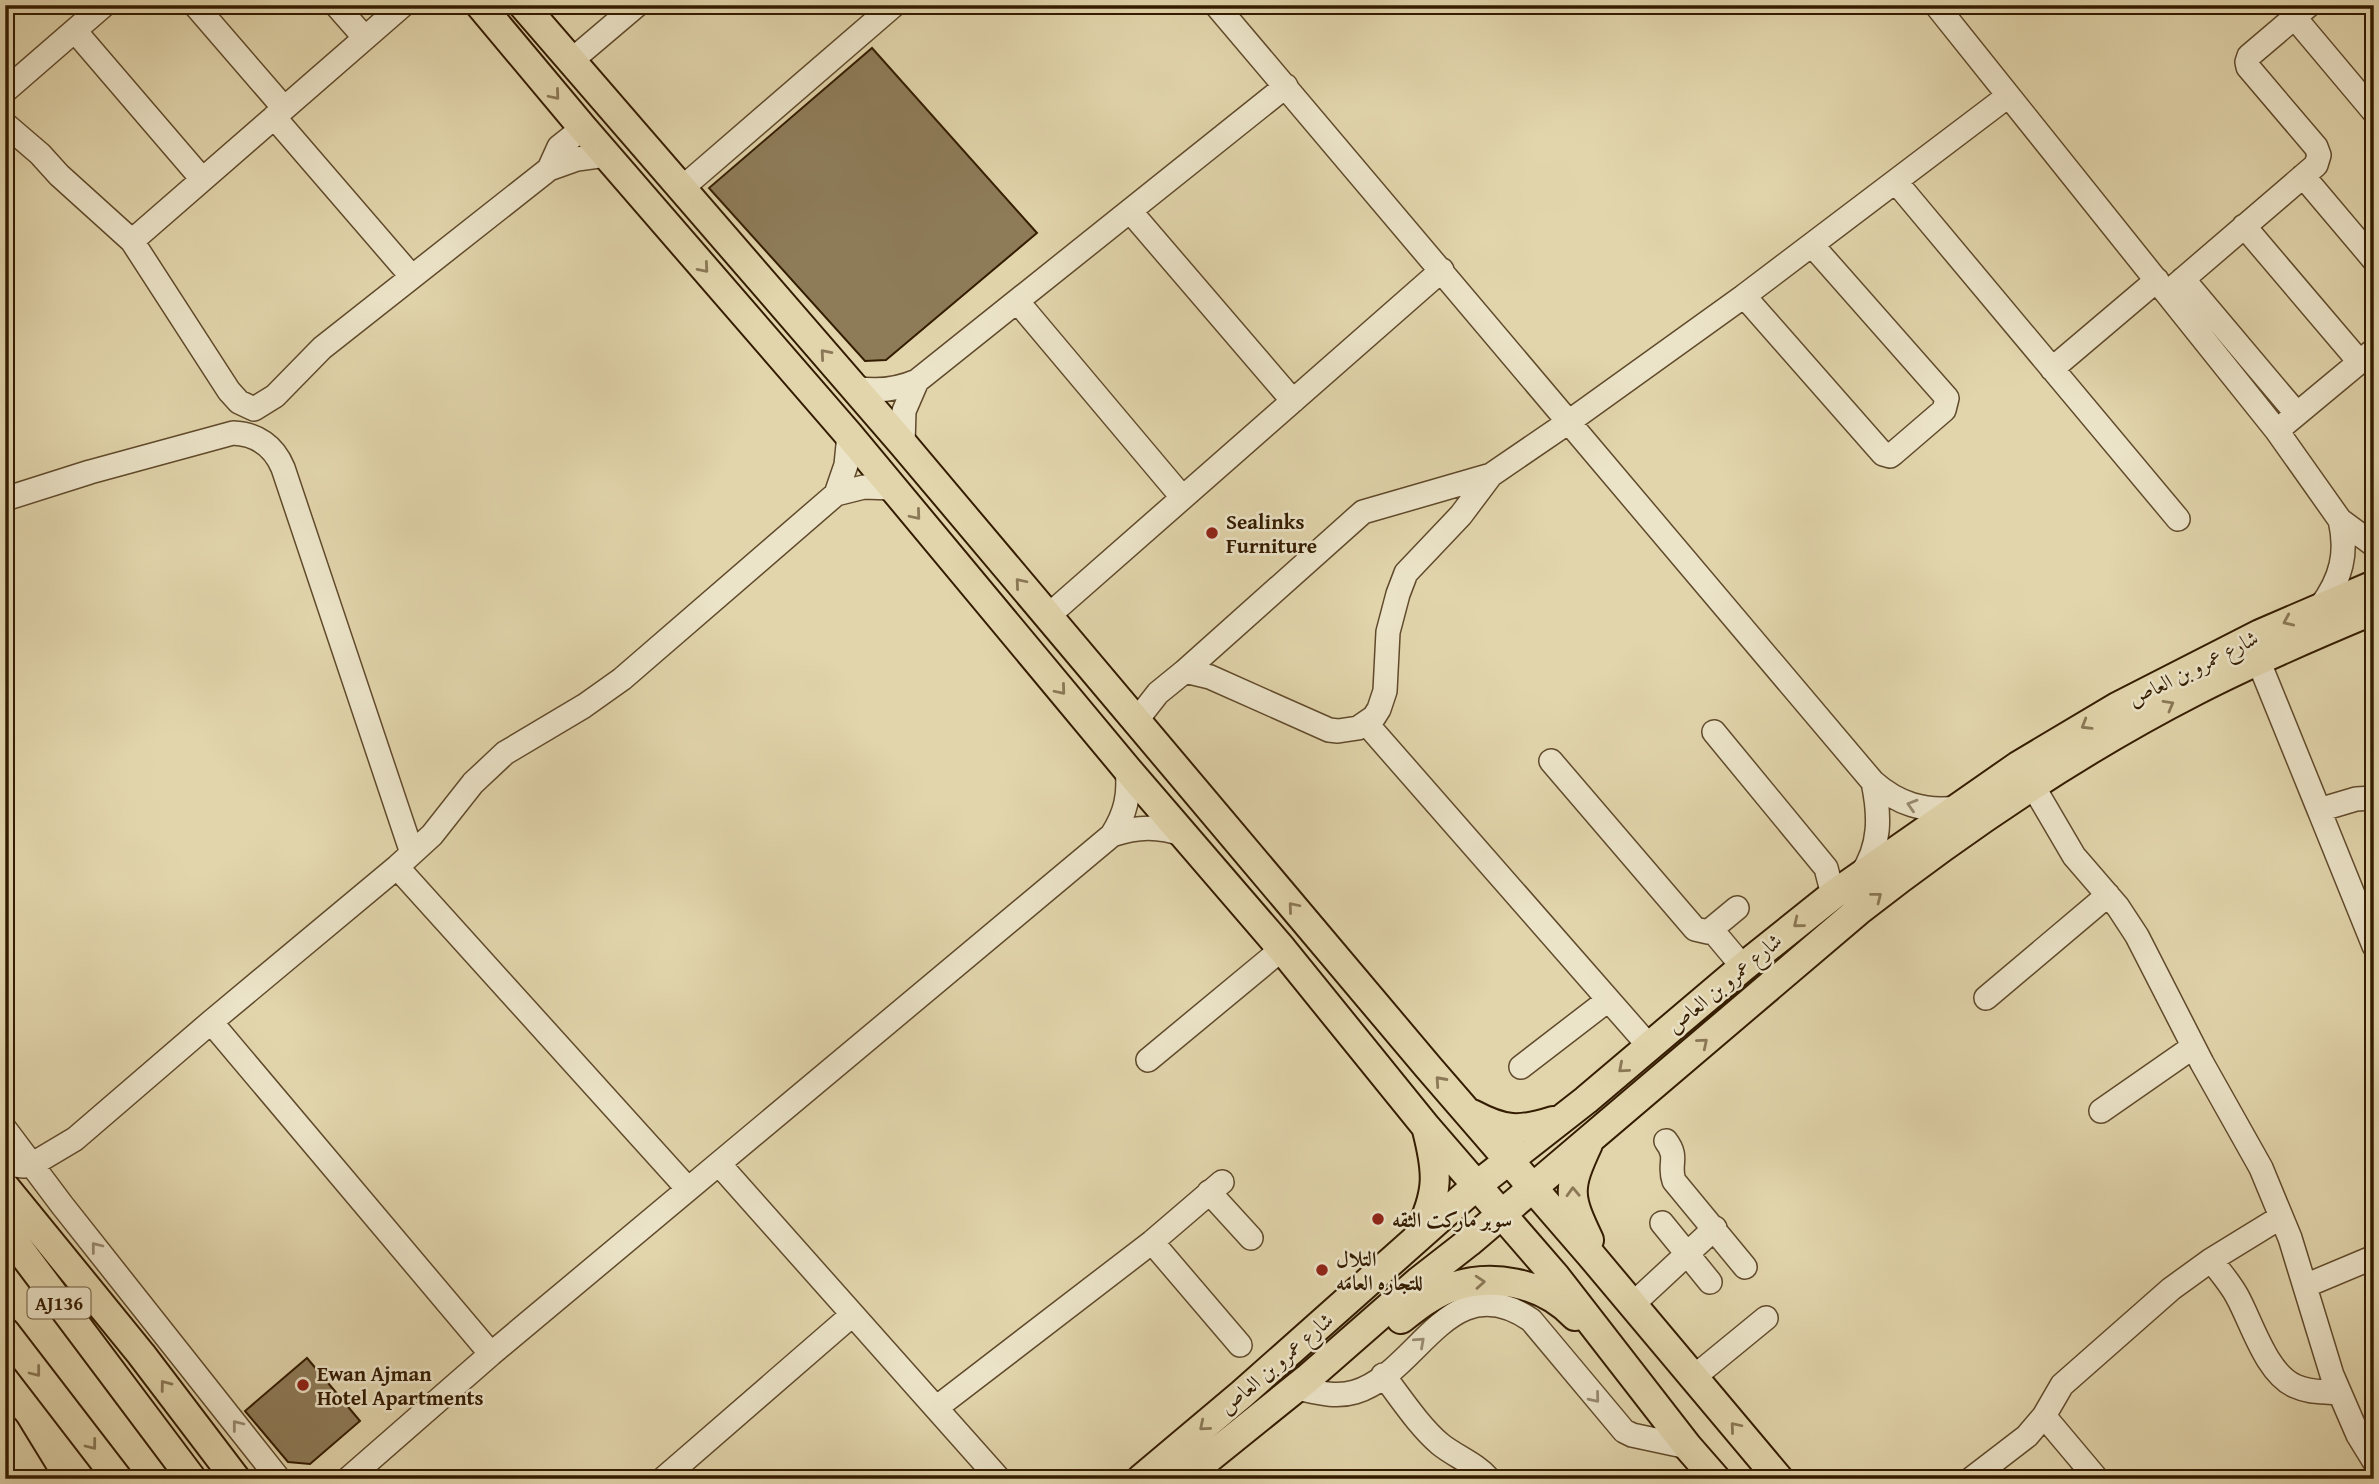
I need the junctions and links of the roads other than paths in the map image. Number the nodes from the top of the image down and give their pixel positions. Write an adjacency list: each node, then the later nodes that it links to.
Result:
1 (104, 5): 13 (street)
2 (195, 5): 20 (street)
3 (336, 5): 14 (street)
4 (403, 5): 14 (street)
5 (480, 5): 22 (main road, one-way to 22)
6 (498, 5): 15 (main road)
7 (523, 5): 15 (main road)
8 (637, 5): 15 (street)
9 (894, 5): 28 (street)
10 (1216, 5): 16 (street)
11 (1936, 5): 18 (street)
12 (2302, 11): 19 (street); 25 (street)
13 (75, 31): 17 (street); 26 (street)
14 (365, 38): 20 (street)
15 (571, 61): 28 (main road)
16 (1286, 86): 29 (street); 34 (street)
17 (5, 91)
18 (2008, 96): 27 (street); 36 (street)
19 (2369, 96)
20 (279, 113): 26 (street); 35 (street)
21 (5, 124): 31 (street)
22 (583, 128): 23 (main road); 24 (street); 28 (main road)
23 (606, 155): 24 (street); 49 (main road, one-way to 49)
24 (548, 169): 35 (street)
25 (2303, 176): 30 (street); 33 (street)
26 (202, 180): 31 (street)
27 (1896, 182): 32 (street); 41 (street)
28 (681, 189): 43 (main road, one-way to 28)
29 (1130, 211): 38 (street); 44 (street)
30 (2244, 226): 36 (street); 40 (street)
31 (132, 241): 45 (street)
32 (1812, 245): 37 (street); 37 (street)
33 (2374, 260)
34 (1442, 270): 44 (street); 47 (street)
35 (412, 277): 45 (street)
36 (2169, 284): 41 (street); 46 (street); 48 (street)
37 (1744, 296): 47 (street)
38 (1017, 301): 42 (street); 55 (street)
39 (2374, 334): 40 (street)
40 (2363, 351): 46 (street)
41 (2052, 369): 57 (street)
42 (917, 381): 43 (street); 51 (street)
43 (855, 388): 51 (main road)
44 (1293, 401): 55 (street)
45 (254, 409): 50 (street)
46 (2293, 409): 48 (street)
47 (1570, 421): 52 (street); 71 (street)
48 (2277, 430): 58 (street)
49 (849, 435): 53 (main road); 54 (street)
50 (251, 436): 56 (street); 78 (street)
51 (903, 444): 63 (main road, one-way to 51)
52 (1491, 475): 65 (street); 67 (street)
53 (893, 488): 54 (street); 70 (main road, one-way to 70)
54 (836, 494): 78 (street)
55 (1182, 498): 63 (street)
56 (5, 499)
57 (2178, 519)
58 (2340, 520): 59 (street); 61 (street)
59 (2374, 545)
60 (2374, 585): 61 (main road, شارع عمرو بن العاص)
61 (2320, 606): 74 (main road, شارع عمرو بن العاص, one-way to 74)
62 (2374, 610): 64 (main road, شارع عمرو بن العاص)
63 (1048, 616): 66 (main road)
64 (2258, 660): 72 (main road, شارع عمرو بن العاص, one-way to 64); 75 (street)
65 (1185, 671): 66 (street); 67 (street)
66 (1136, 721): 95 (main road, one-way to 66)
67 (1366, 723): 88 (street)
68 (1714, 732): 80 (street)
69 (1551, 761): 83 (street)
70 (1127, 769): 76 (street); 77 (main road)
71 (1873, 782): 74 (street, one-way to 71); 79 (street)
72 (2032, 786): 81 (street); 100 (main road, شارع عمرو بن العاص, one-way to 72)
73 (2374, 798): 75 (street)
74 (1957, 808): 79 (main road, شارع عمرو بن العاص)
75 (2319, 810): 84 (street)
76 (1112, 835): 77 (street); 105 (street)
77 (1185, 835): 85 (main road)
78 (404, 860): 89 (street); 109 (street)
79 (1861, 875): 80 (main road, شارع عمرو بن العاص)
80 (1833, 895): 86 (main road, شارع عمرو بن العاص, one-way to 86)
81 (2108, 895): 87 (street); 91 (street)
82 (1737, 908): 83 (street)
83 (1712, 930): 86 (street)
84 (2374, 946)
85 (1282, 949): 92 (street); 97 (main road)
86 (1743, 967): 90 (main road, شارع عمرو بن العاص)
87 (1986, 998)
88 (1608, 1000): 90 (street); 93 (street)
89 (211, 1022): 99 (street); 131 (street)
90 (1648, 1046): 96 (main road, شارع عمرو بن العاص, one-way to 96)
91 (2193, 1046): 94 (street); 112 (street)
92 (1148, 1060)
93 (1521, 1067)
94 (2101, 1111)
95 (1470, 1113): 96 (main road); 102 (main road)
96 (1566, 1116): 102 (main road, شارع عمرو بن العاص)
97 (1427, 1128): 107 (main road); 117 (main road)
98 (5, 1129): 104 (street)
99 (75, 1139): 104 (street); 110 (street)
100 (1590, 1140): 108 (main road, شارع عمرو بن العاص); 123 (main road, one-way to 100)
101 (1666, 1141): 114 (street)
102 (1508, 1159): 107 (main road, شارع عمرو بن العاص); 108 (main road)
103 (5, 1164): 104 (street)
104 (33, 1164): 110 (street)
105 (719, 1164): 109 (street); 127 (street)
106 (5, 1186): 146 (main road, one-way to 106)
107 (1476, 1186): 111 (main road); 117 (main road, شارع عمرو بن العاص)
108 (1533, 1188): 111 (main road, شارع عمرو بن العاص); 123 (main road)
109 (688, 1189): 131 (street)
110 (62, 1205): 147 (street, one-way to 110)
111 (1502, 1214): 134 (main road, شارع عمرو بن العاص); 137 (main road)
112 (2281, 1217): 121 (street); 125 (street)
113 (1662, 1223): 119 (street)
114 (1715, 1228): 119 (street); 122 (street)
115 (5, 1230): 145 (main road, AJ136)
116 (1251, 1238): 118 (street)
117 (1415, 1240): 151 (main road, شارع عمرو بن العاص, one-way to 151)
118 (1152, 1242): 130 (street); 136 (street)
119 (1687, 1254): 124 (street); 126 (street)
120 (2374, 1258): 125 (street)
121 (2211, 1261): 135 (street); 138 (street)
122 (1745, 1267)
123 (1609, 1276): 126 (main road)
124 (1710, 1282)
125 (2305, 1286): 135 (street)
126 (1632, 1305): 133 (main road)
127 (852, 1315): 136 (street); 149 (street)
128 (1766, 1318): 133 (street)
129 (5, 1332): 144 (main road, AJ136, one-way to 144)
130 (1240, 1345)
131 (491, 1354): 148 (street)
132 (1383, 1376): 134 (street); 141 (street, one-way to 141); 153 (street)
133 (1694, 1377): 155 (main road, one-way to 133)
134 (1306, 1380): 137 (main road, one-way to 137); 152 (main road, شارع عمرو بن العاص)
135 (2339, 1393): 142 (street)
136 (936, 1408): 150 (street)
137 (1659, 1410): 141 (main road)
138 (2044, 1416): 156 (street); 157 (street)
139 (5, 1430): 143 (main road)
140 (5, 1442): 143 (street)
141 (1688, 1447): 154 (main road)
142 (2374, 1461)
143 (30, 1471)
144 (118, 1479)
145 (192, 1479)
146 (236, 1479)
147 (279, 1479)
148 (348, 1479)
149 (663, 1479)
150 (999, 1479)
151 (1141, 1479)
152 (1183, 1479)
153 (1489, 1479)
154 (1716, 1479)
155 (1779, 1479)
156 (1971, 1479)
157 (2097, 1479)

